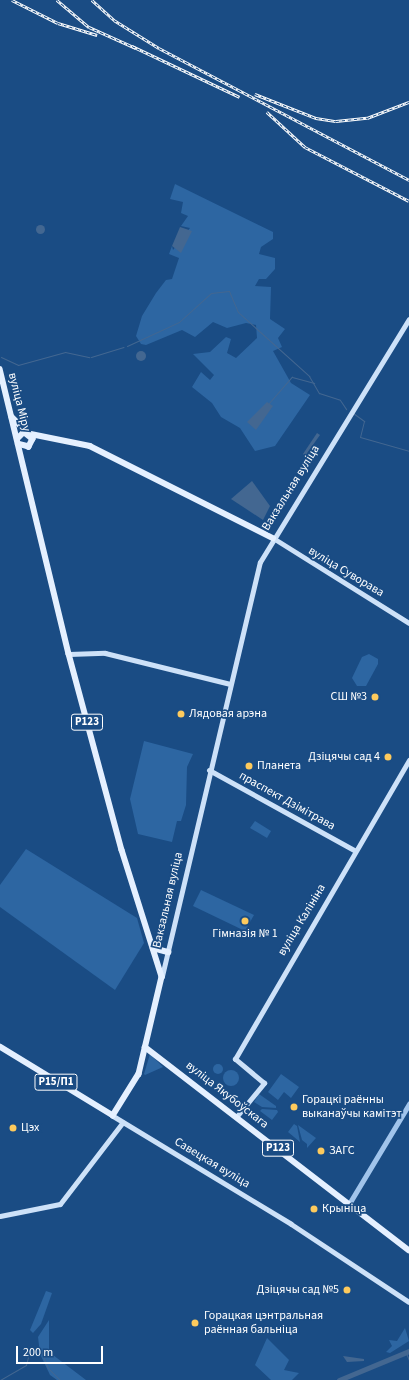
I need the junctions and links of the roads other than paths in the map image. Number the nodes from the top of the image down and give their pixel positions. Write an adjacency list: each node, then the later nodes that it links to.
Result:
1 (409, 319): 9 (main road, Вакзальная вуліца)
2 (0, 369): 3 (main road, вуліца Міру / Р123)
3 (11, 415): 4 (main road); 6 (main road, вуліца Міру / Р123)
4 (29, 433): 5 (main road); 6 (main road); 7 (main road)
5 (51, 438): 7 (main road); 9 (main road)
6 (17, 442): 7 (main road); 8 (main road, Р123)
7 (30, 445): 8 (main road)
8 (23, 465): 11 (main road, Р123)
9 (273, 538): 10 (main road, вуліца Суворава); 12 (main road, Вакзальная вуліца)
10 (409, 623)
11 (69, 654): 12 (main road); 16 (main road, Р123)
12 (230, 684): 14 (main road, Вакзальная вуліца)
13 (409, 760): 15 (main road, вуліца Калініна)
14 (209, 770): 15 (main road, праспект Дзімітрава); 17 (main road, Вакзальная вуліца)
15 (354, 850): 23 (main road, вуліца Калініна)
16 (153, 948): 17 (main road); 18 (main road, Р123)
17 (168, 952): 18 (main road, Вакзальная вуліца)
18 (162, 977): 20 (main road, Вакзальная вуліца)
19 (0, 1047): 22 (main road, Савецкая вуліца / Р15/П1)
20 (145, 1047): 22 (main road, Вакзальная вуліца); 23 (main road, вуліца Якубоўскага / Р123)
21 (409, 1104): 25 (street)
22 (113, 1116): 24 (main road, Савецкая вуліца / Р15/П1)
23 (237, 1116): 25 (main road, вуліца Якубоўскага / Р123)
24 (123, 1122): 26 (main road); 28 (main road, Савецкая вуліца / Р15/П1)
25 (349, 1204): 27 (main road, вуліца Якубоўскага / Р123)
26 (0, 1216)
27 (409, 1250)
28 (409, 1302)

